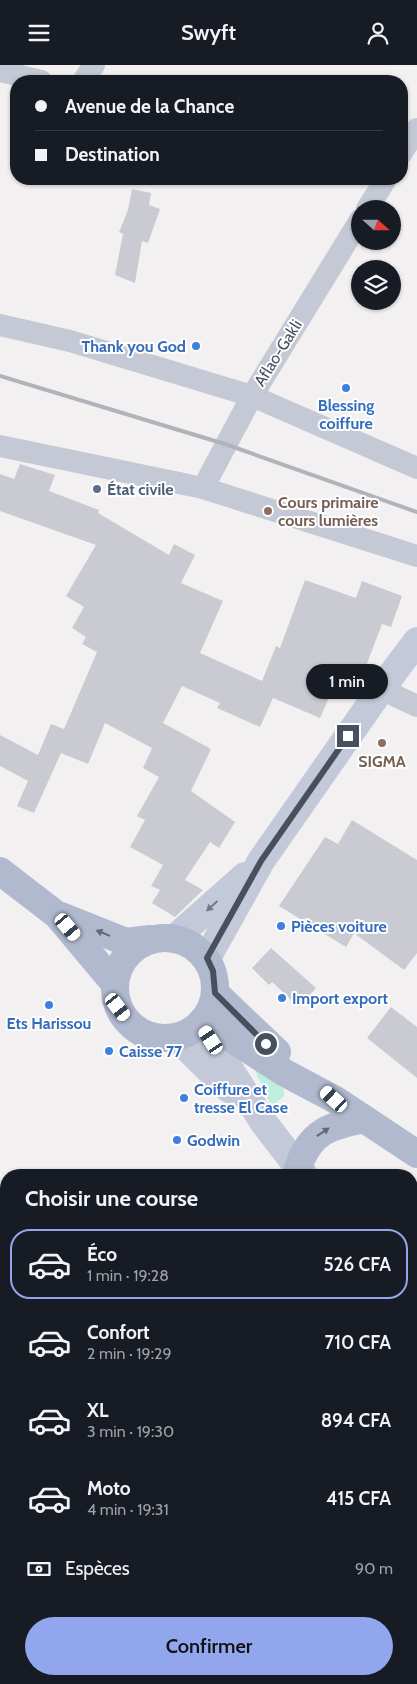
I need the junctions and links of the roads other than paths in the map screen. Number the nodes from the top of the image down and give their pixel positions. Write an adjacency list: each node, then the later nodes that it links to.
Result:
1 (0, 71): 2 (street)
2 (16, 75)
3 (417, 129): 4 (street)
4 (408, 143)
5 (381, 185): 6 (street)
6 (372, 200)
7 (351, 236): 9 (street, Aflao-Gakli)
8 (0, 325): 9 (street)
9 (252, 396): 11 (street); 12 (street, Aflao-Gakli)
10 (0, 446): 12 (street)
11 (417, 468)
12 (202, 488): 13 (street)
13 (417, 556)
14 (417, 641): 15 (street)
15 (380, 689): 16 (street); 17 (street)
16 (417, 706)
17 (261, 861): 20 (street, one-way to 20); 21 (street)
18 (0, 871): 19 (main road)
19 (57, 915): 20 (main road, one-way to 19); 22 (main road)
20 (162, 939): 21 (main road); 22 (main road)
21 (207, 958): 23 (main road)
22 (114, 984): 25 (main road)
23 (215, 993): 24 (main road); 26 (main road)
24 (202, 1022): 25 (main road); 26 (main road); 28 (street)
25 (176, 1037): 28 (street)
26 (334, 1099): 27 (main road)
27 (364, 1119): 29 (main road); 31 (main road, one-way to 27)
28 (264, 1123): 30 (street)
29 (417, 1154)
30 (299, 1169)
31 (301, 1169)

